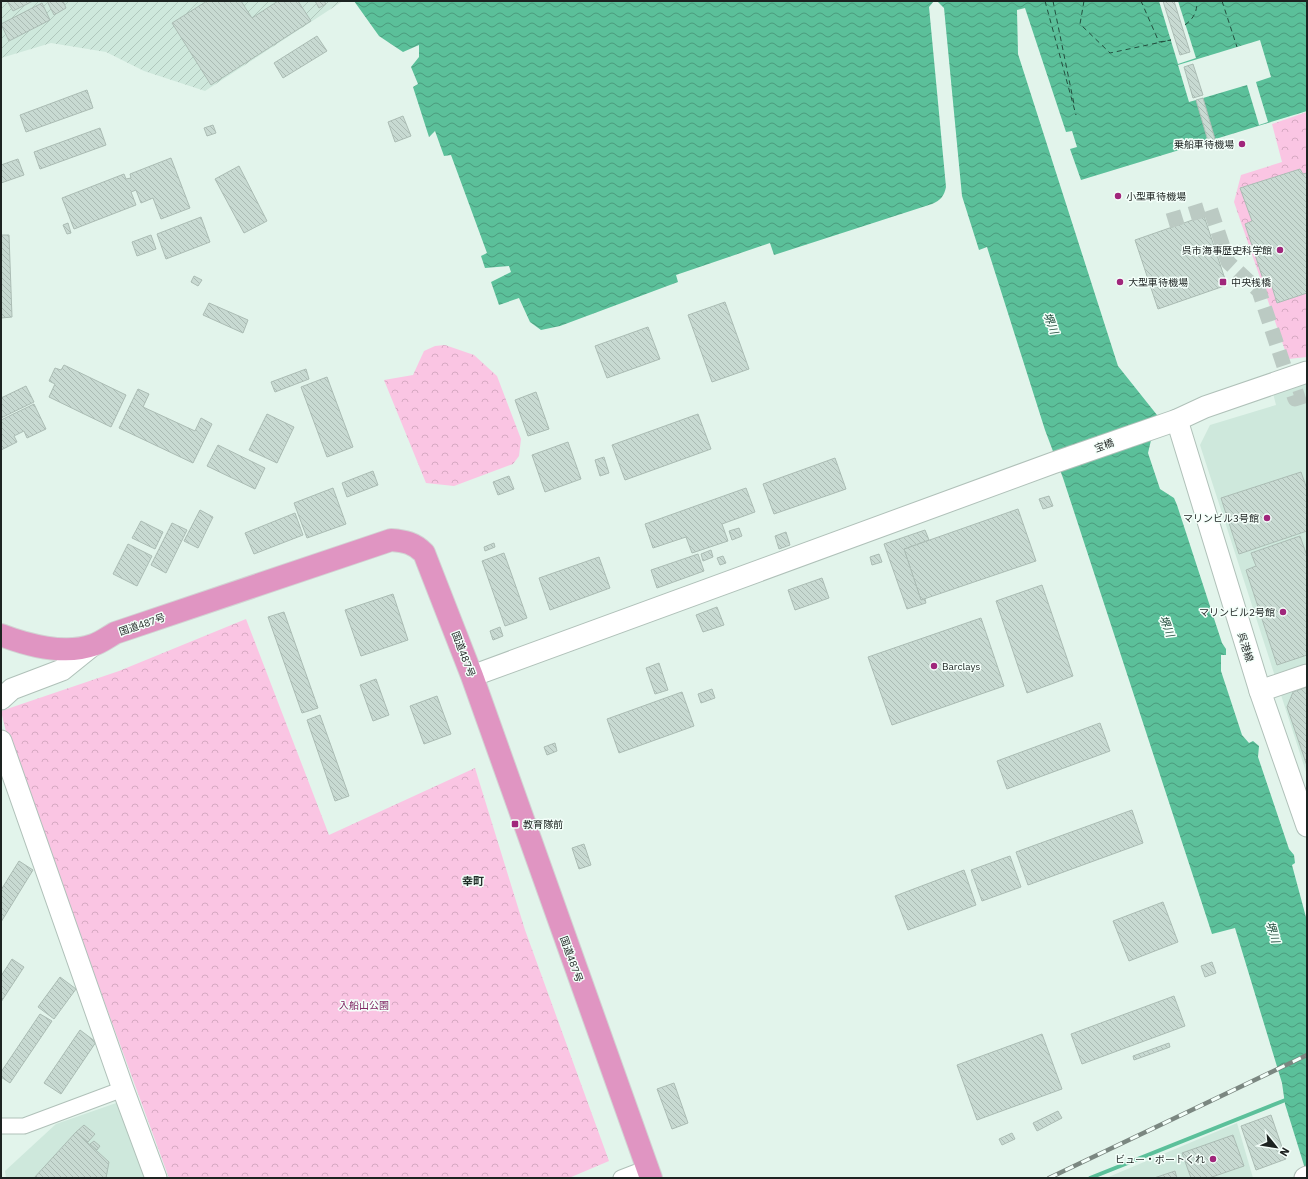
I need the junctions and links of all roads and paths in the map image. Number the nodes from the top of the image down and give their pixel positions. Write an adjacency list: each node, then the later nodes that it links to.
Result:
1 (1307, 372): 2 (street, 宝橋)
2 (1177, 420): 6 (street, 宝橋); 7 (street, 呉港線)
3 (1, 635): 4 (highway, 国道487号)
4 (93, 645): 6 (highway, 国道487号); 8 (street)
5 (1307, 675): 7 (street)
6 (472, 676): 13 (highway, 国道487号)
7 (1260, 691): 10 (street, 呉港線)
8 (1, 699)
9 (1, 741): 11 (street)
10 (1307, 826)
11 (123, 1089): 12 (street); 14 (street)
12 (1, 1126)
13 (649, 1173): 15 (street)
14 (156, 1178)
15 (621, 1178)

